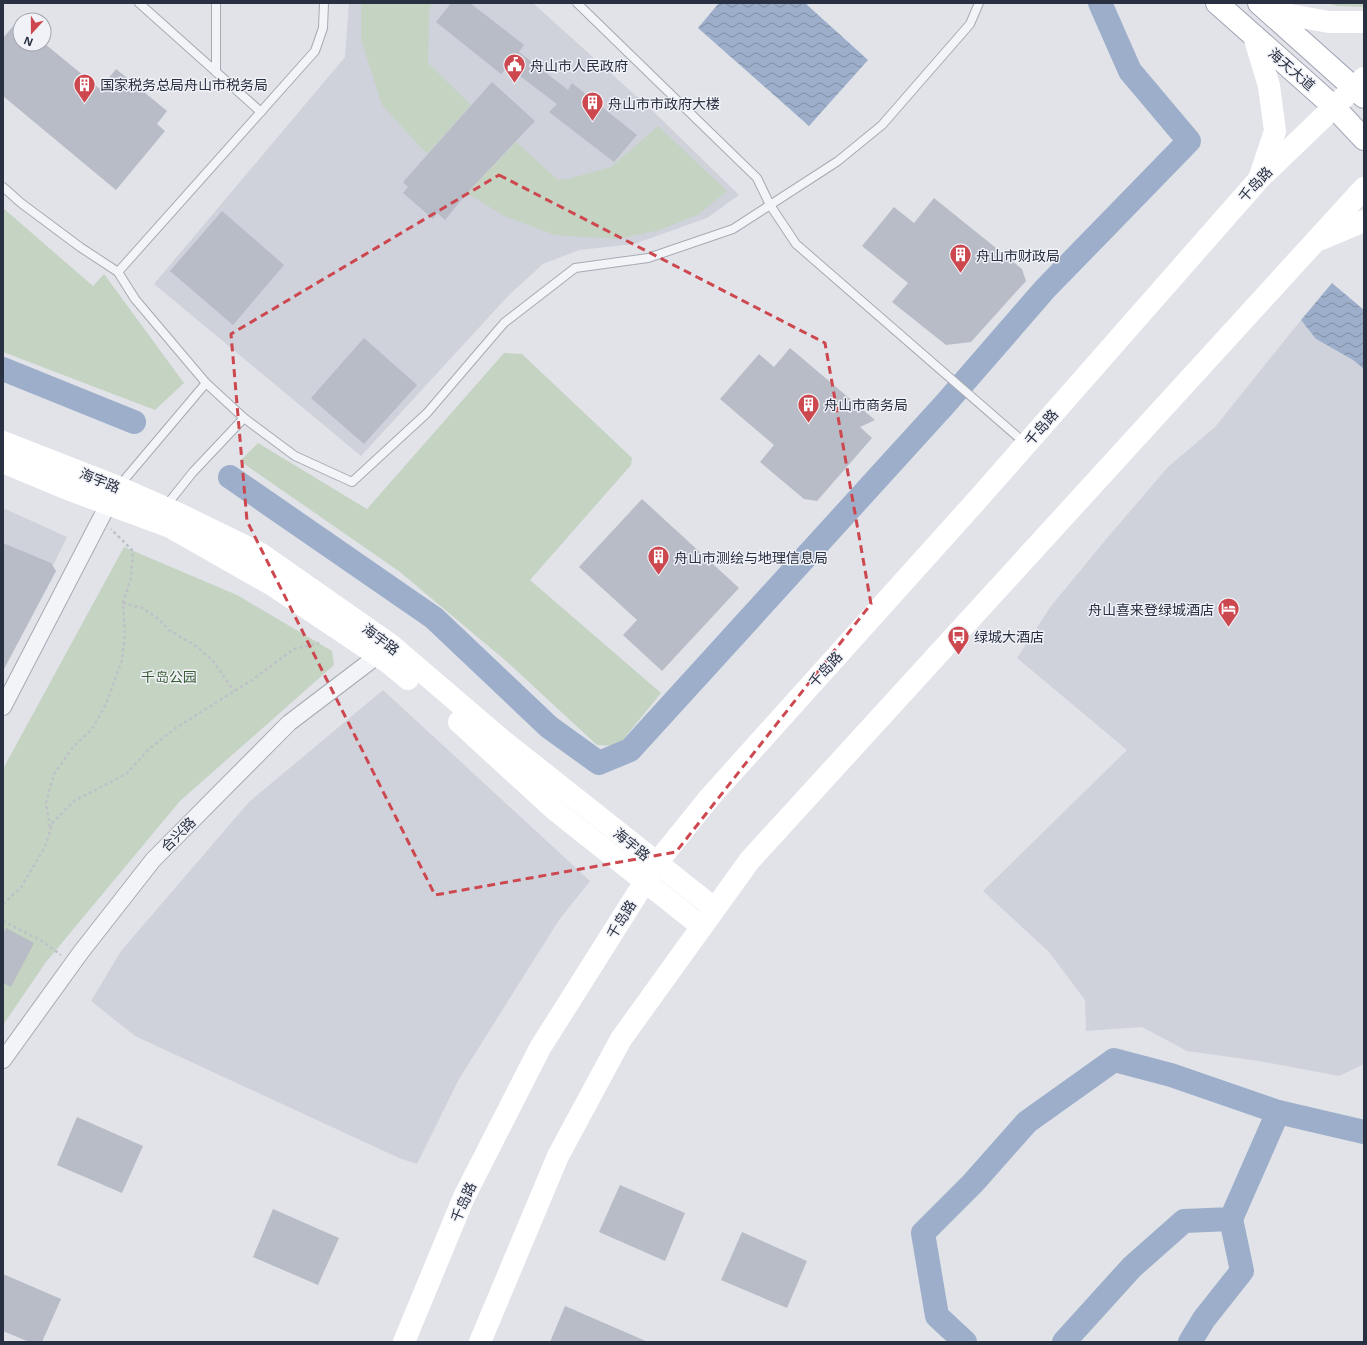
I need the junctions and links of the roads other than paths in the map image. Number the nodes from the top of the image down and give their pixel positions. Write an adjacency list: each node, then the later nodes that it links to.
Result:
1 (139, 3): 10 (lane)
2 (216, 3): 10 (lane)
3 (324, 3): 13 (lane)
4 (577, 3): 18 (lane)
5 (979, 3): 18 (lane)
6 (1217, 3): 9 (street, 海天大道)
7 (1261, 4): 8 (street); 11 (street, 海天大道)
8 (1364, 22)
9 (1254, 36): 12 (street, 海天大道); 15 (street)
10 (216, 72): 13 (lane)
11 (1361, 87): 12 (street, 千岛路)
12 (1333, 106): 14 (street, 海天大道); 15 (street, 千岛路)
13 (261, 112): 21 (lane)
14 (1364, 139)
15 (1260, 178): 25 (street, 千岛路)
16 (3, 186): 21 (lane)
17 (1364, 188): 20 (street)
18 (770, 205): 23 (lane); 25 (lane)
19 (1364, 221): 20 (street)
20 (1317, 240): 32 (street)
21 (118, 272): 22 (lane)
22 (206, 383): 23 (lane); 27 (lane)
23 (244, 418): 28 (lane)
24 (3, 442): 27 (street, 海宇路)
25 (1026, 444): 31 (street, 千岛路)
26 (3, 462): 27 (street, 海宇路)
27 (108, 503): 28 (street, 海宇路); 29 (street, 海宇路); 30 (street)
28 (164, 508): 29 (street, 海宇路)
29 (384, 650): 31 (street, 海宇路); 34 (street, 合兴路)
30 (3, 707)
31 (650, 872): 32 (street, 海宇路); 33 (street, 海宇路); 35 (street, 千岛路)
32 (714, 908): 33 (street)
33 (701, 926): 36 (street)
34 (3, 1060)
35 (404, 1342)
36 (480, 1342)

